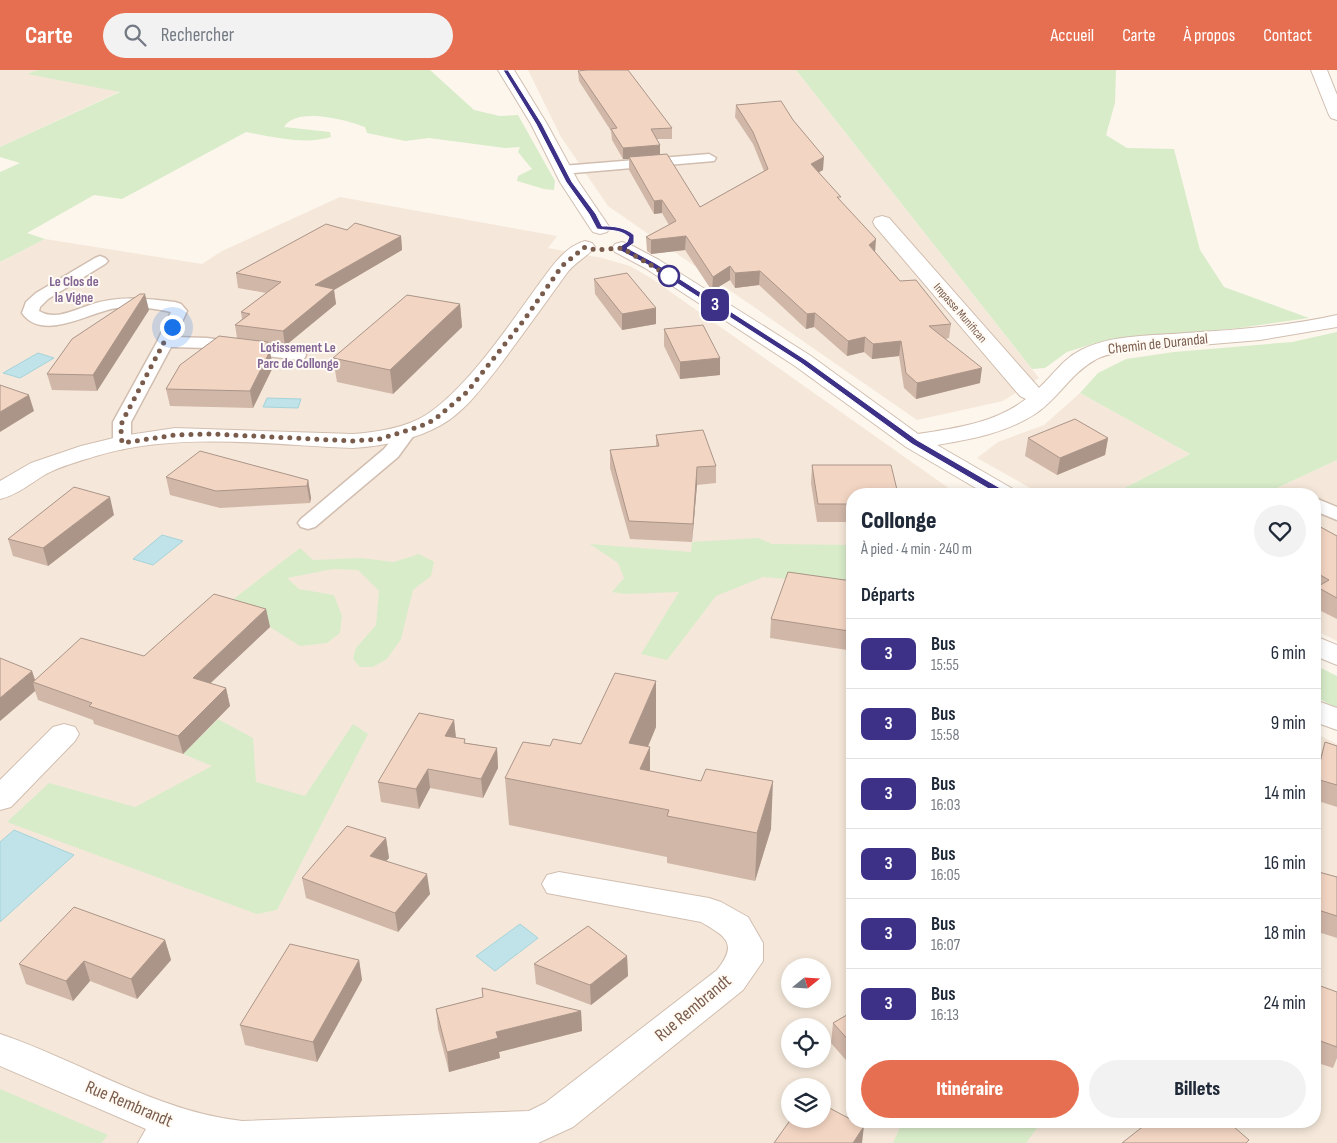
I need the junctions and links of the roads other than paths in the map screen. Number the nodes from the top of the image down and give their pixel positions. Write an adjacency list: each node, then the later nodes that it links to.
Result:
1 (506, 70): 5 (street)
2 (1319, 70): 3 (street)
3 (1337, 115)
4 (709, 158): 5 (lane)
5 (562, 170): 7 (street)
6 (882, 222): 14 (street, Impasse Munifican)
7 (600, 228): 8 (street); 9 (street)
8 (585, 247): 9 (street); 15 (street)
9 (622, 248): 16 (street)
10 (100, 261): 12 (lane)
11 (1337, 321): 14 (street, Chemin de Durandal)
12 (166, 342): 13 (lane); 17 (lane)
13 (298, 355)
14 (1042, 399): 16 (street, Chemin de Durandal)
15 (408, 431): 17 (street); 22 (lane)
16 (914, 442): 18 (street)
17 (122, 443): 19 (street)
18 (994, 488)
19 (0, 492)
20 (1321, 507): 21 (lane)
21 (1337, 514)
22 (308, 523)
23 (1321, 648): 24 (street)
24 (1337, 656)
25 (1321, 713): 26 (street)
26 (1337, 720)
27 (64, 734): 28 (street)
28 (0, 799)
29 (559, 884): 32 (street, Rue Rembrandt)
30 (0, 1049): 31 (street, Rue Rembrandt)
31 (166, 1133): 32 (street, Rue Rembrandt)
32 (527, 1135)

